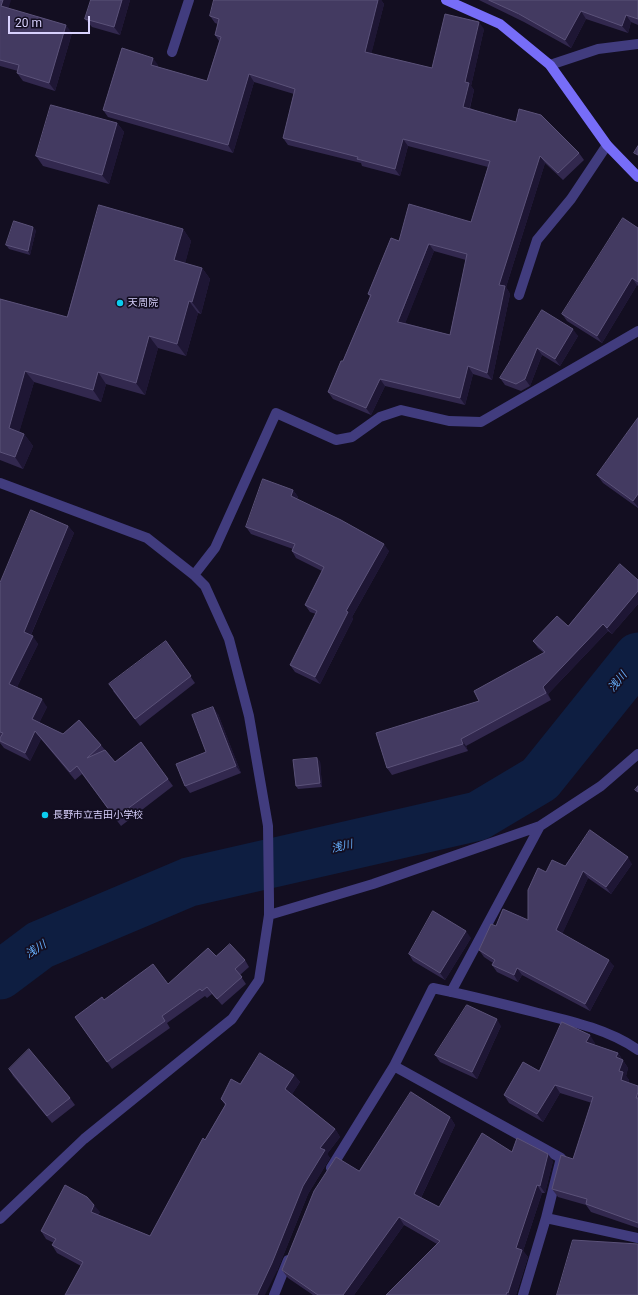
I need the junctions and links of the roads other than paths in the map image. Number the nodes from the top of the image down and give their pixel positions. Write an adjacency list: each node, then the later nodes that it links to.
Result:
1 (189, 0): 4 (street)
2 (446, 0): 5 (street)
3 (638, 44): 5 (street)
4 (172, 52)
5 (550, 65): 6 (street)
6 (607, 146): 7 (street); 8 (street)
7 (638, 177)
8 (519, 295)
9 (638, 331): 11 (street)
10 (0, 483): 11 (street)
11 (194, 575): 14 (street)
12 (638, 754): 13 (street)
13 (540, 826): 14 (street); 15 (street)
14 (269, 915): 19 (street)
15 (451, 992): 16 (street); 17 (street)
16 (638, 1050)
17 (394, 1066): 18 (street); 20 (street)
18 (326, 1176)
19 (0, 1218)
20 (546, 1218): 21 (street); 24 (street)
21 (638, 1238)
22 (291, 1252): 23 (street)
23 (274, 1295)
24 (523, 1295)

